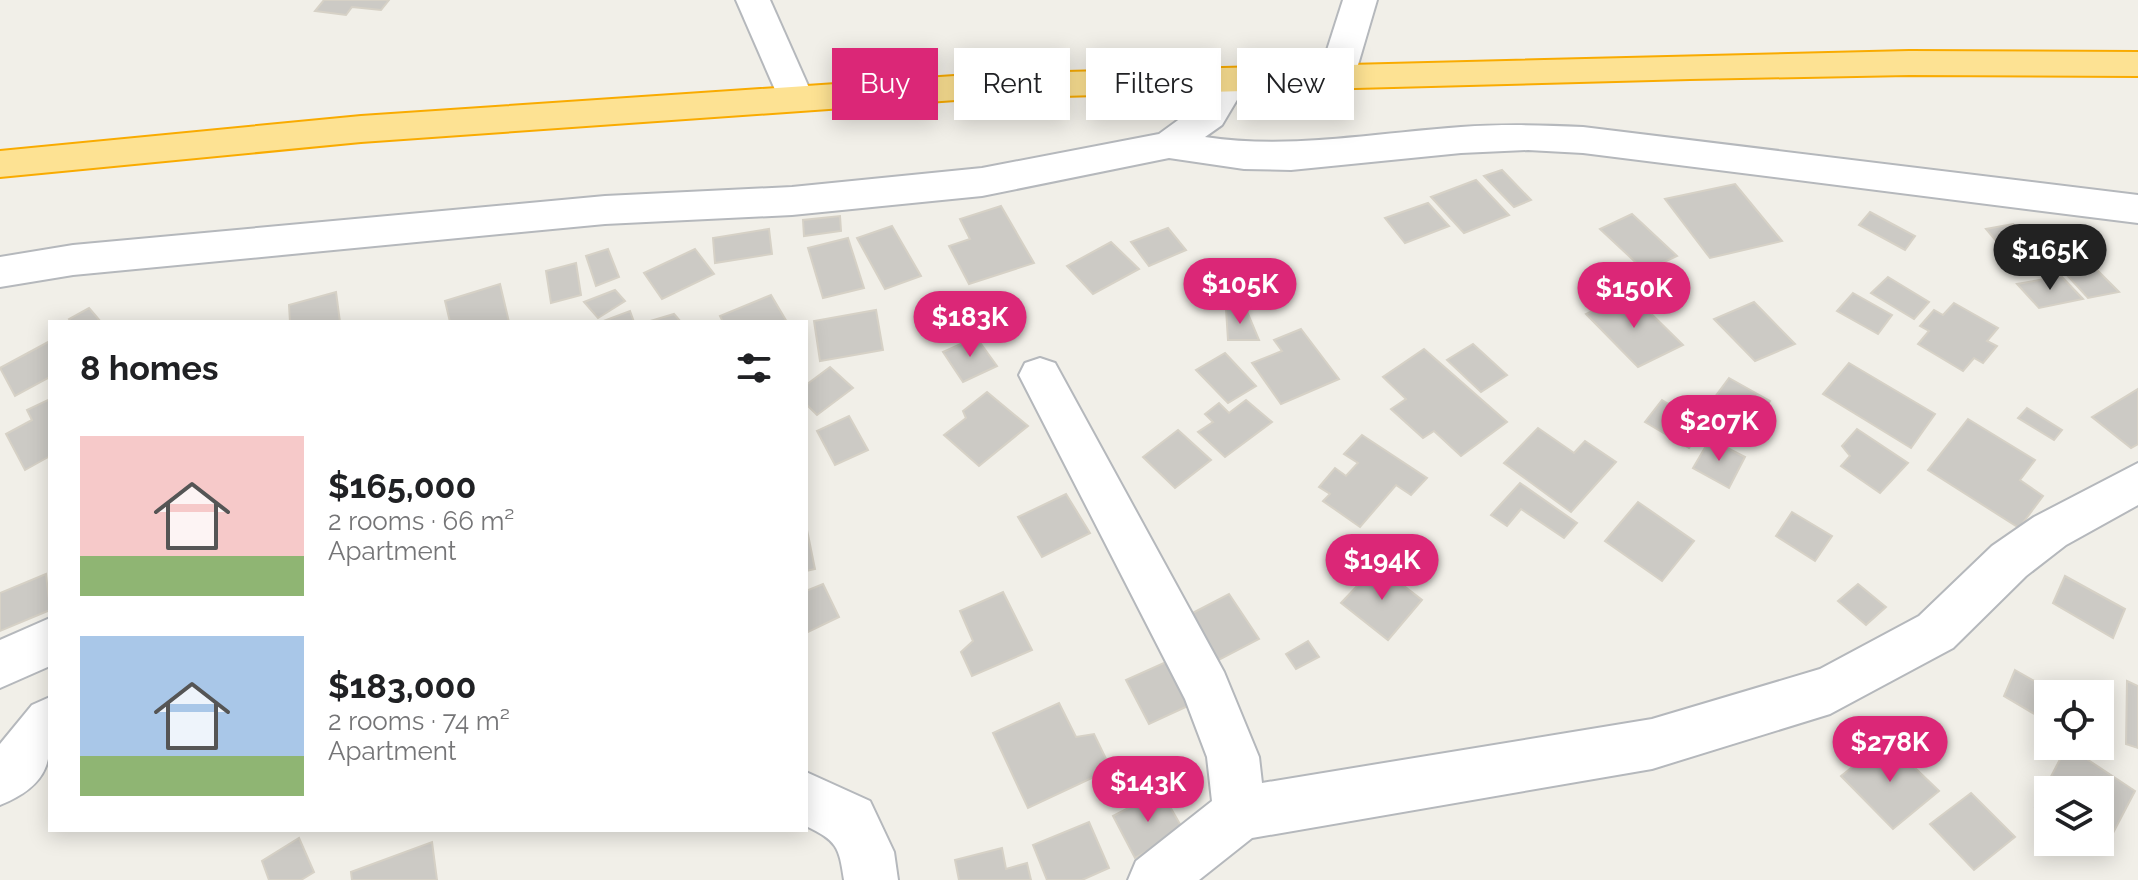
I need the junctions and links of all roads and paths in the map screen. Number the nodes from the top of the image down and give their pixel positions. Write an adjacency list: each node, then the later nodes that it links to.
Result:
1 (754, 0): 7 (street)
2 (1360, 0): 3 (street)
3 (1345, 48)
4 (2138, 64): 5 (highway)
5 (1354, 75)
6 (1086, 83): 7 (highway)
7 (796, 99): 10 (highway)
8 (1203, 120): 9 (street)
9 (1169, 145): 11 (street); 12 (street)
10 (0, 164)
11 (2138, 209)
12 (0, 272)
13 (1040, 375): 20 (street)
14 (2138, 482): 20 (street)
15 (48, 642): 16 (street)
16 (0, 665)
17 (48, 725): 18 (street)
18 (0, 779)
19 (808, 799): 21 (street)
20 (1240, 813): 22 (street)
21 (871, 880)
22 (1155, 880)

